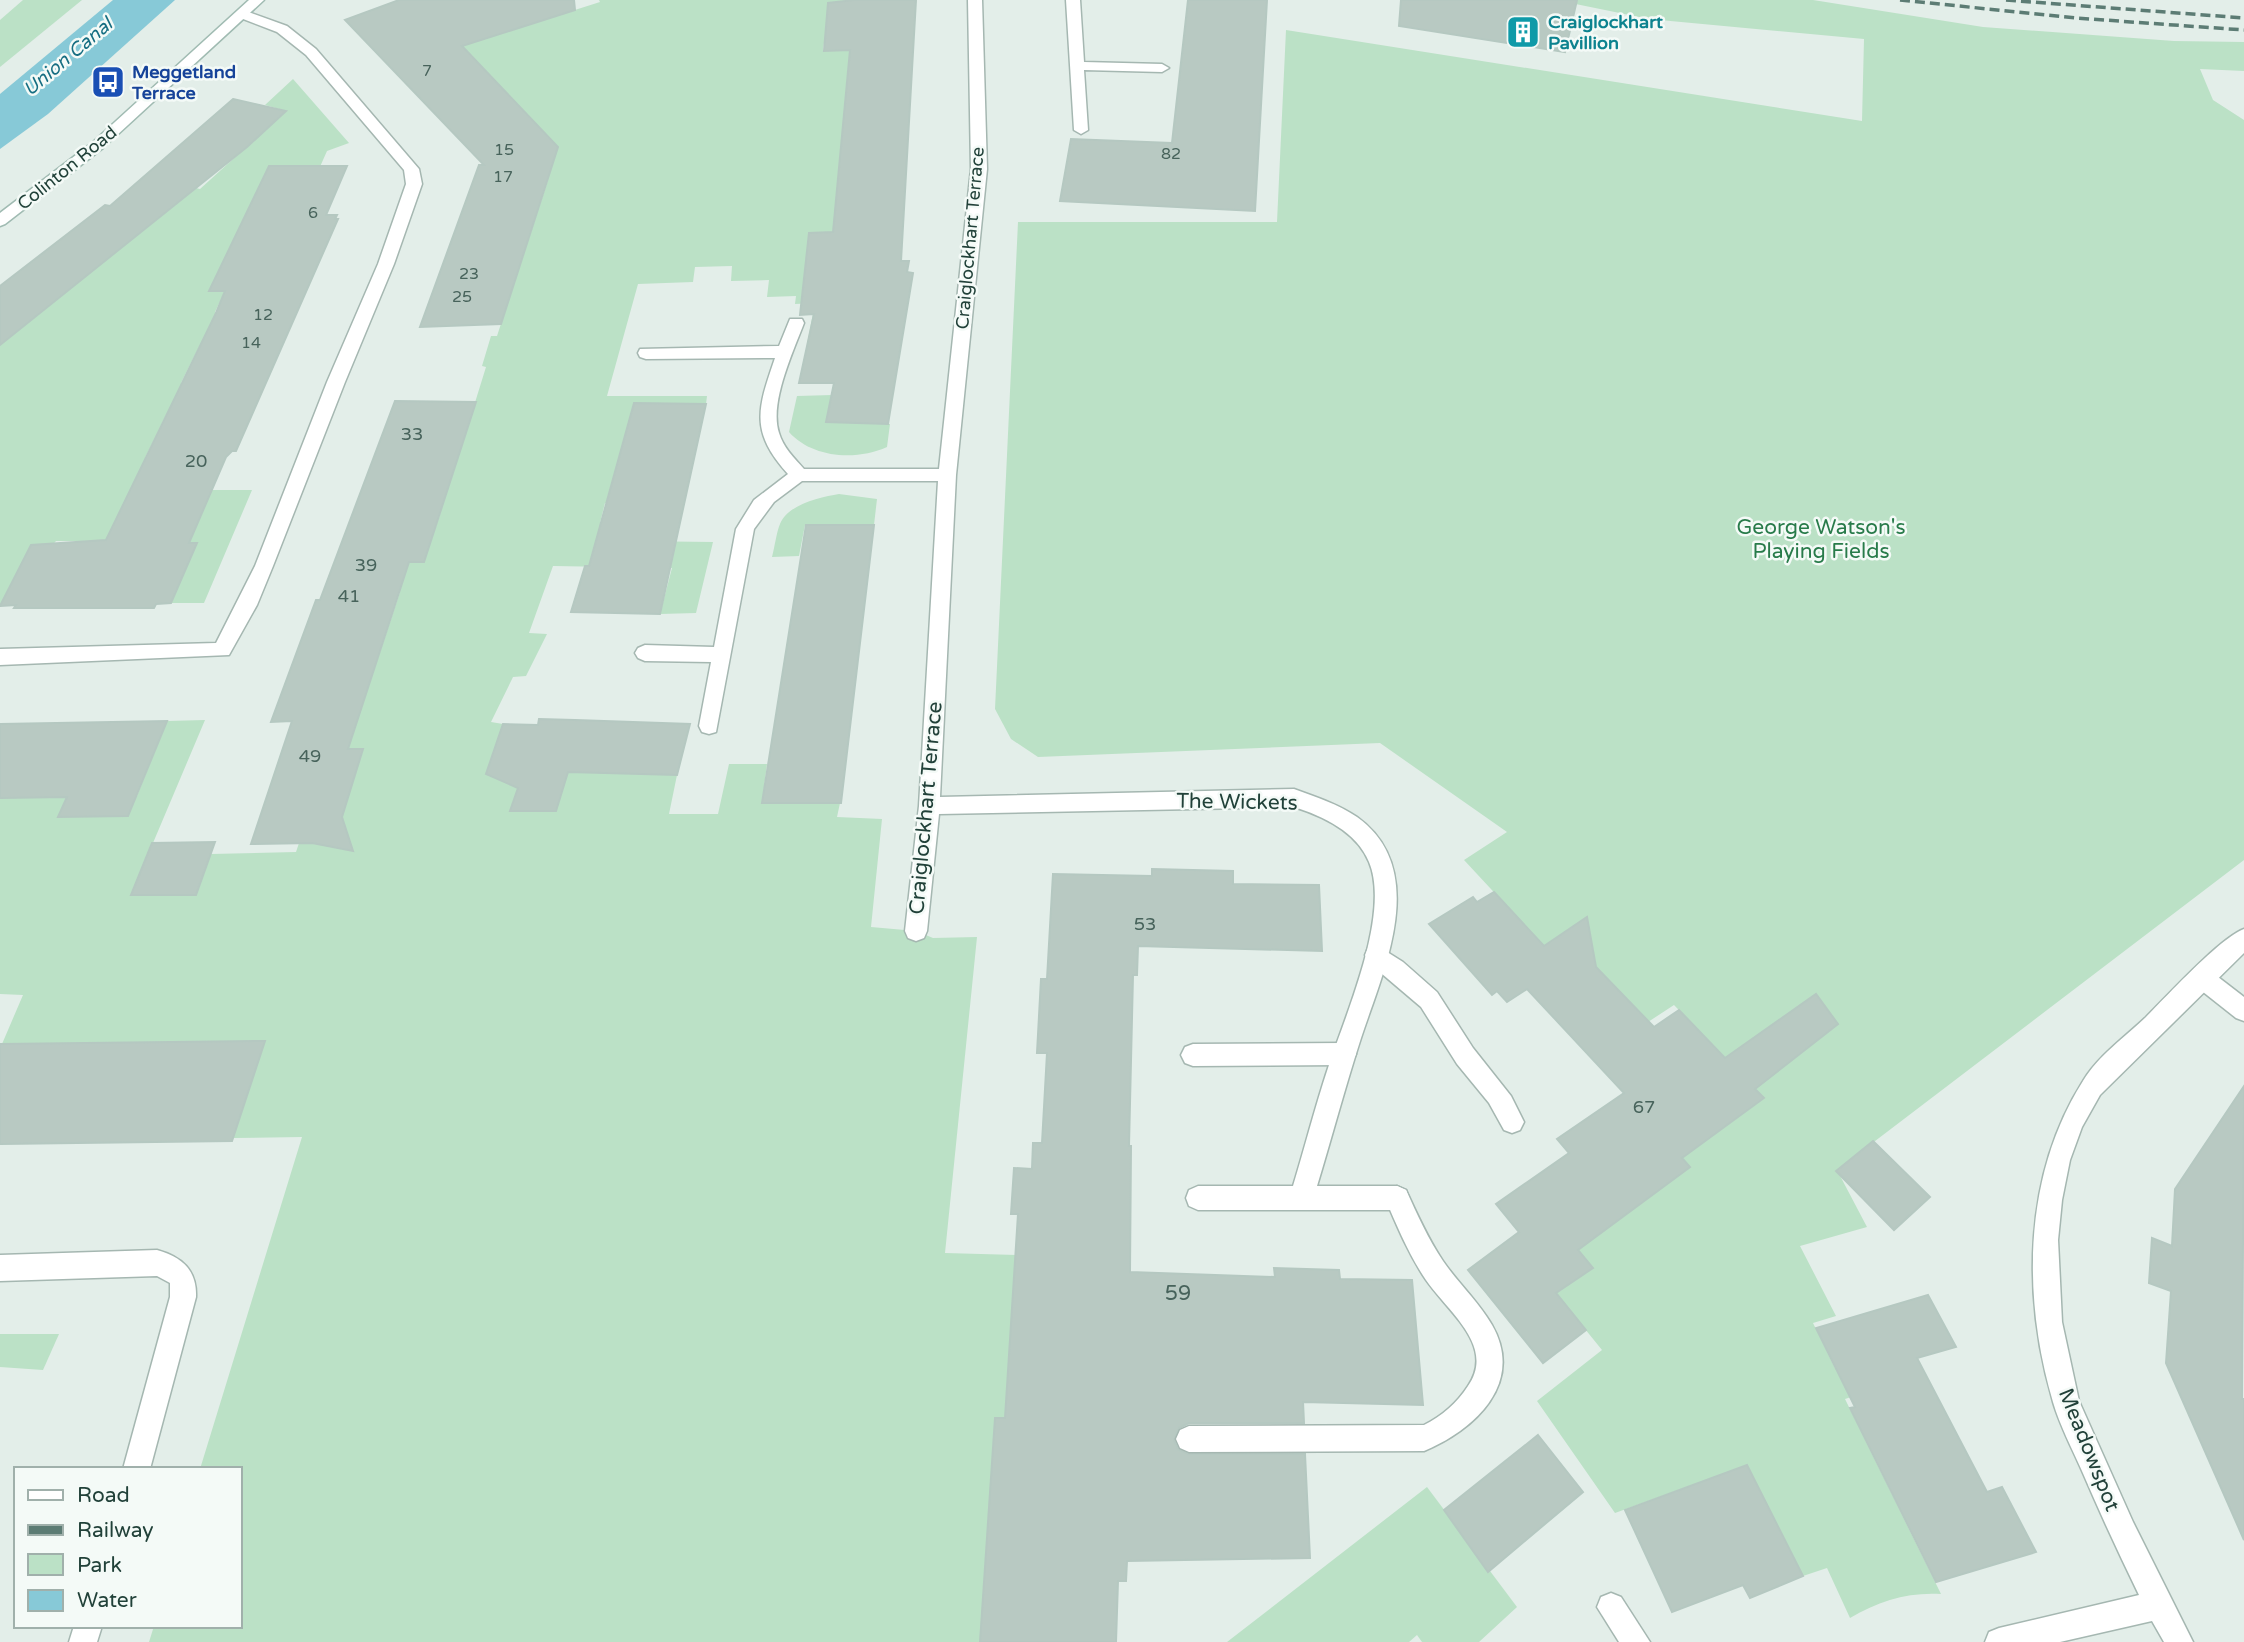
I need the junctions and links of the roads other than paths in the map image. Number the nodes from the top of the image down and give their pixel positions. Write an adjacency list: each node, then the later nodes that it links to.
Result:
1 (257, 0): 4 (street, Colinton Road)
2 (975, 0): 13 (street, Craiglockhart Terrace)
3 (1073, 0): 5 (street)
4 (243, 13): 8 (street, Colinton Road); 16 (street)
5 (1077, 66): 6 (street); 7 (street)
6 (1162, 68)
7 (1081, 130)
8 (0, 221)
9 (796, 323): 10 (street)
10 (785, 352): 11 (street); 12 (street)
11 (646, 354)
12 (799, 475): 13 (street); 15 (street)
13 (947, 475): 18 (street, Craiglockhart Terrace)
14 (645, 653): 15 (street)
15 (722, 655): 17 (street)
16 (0, 657)
17 (709, 726)
18 (929, 806): 19 (street, Craiglockhart Terrace); 21 (street, The Wickets)
19 (916, 931)
20 (2244, 939): 22 (street, Meadowspot)
21 (1376, 955): 24 (street, The Wickets); 26 (street)
22 (2201, 976): 23 (street); 32 (street, Meadowspot)
23 (2244, 1010)
24 (1344, 1054): 25 (street); 28 (street, The Wickets)
25 (1193, 1055)
26 (1512, 1122)
27 (1198, 1198): 28 (street)
28 (1301, 1199): 30 (street)
29 (0, 1268): 31 (street)
30 (1189, 1439)
31 (137, 1467)
32 (2159, 1605): 35 (street); 36 (street, Meadowspot)
33 (1611, 1607): 34 (street)
34 (1636, 1642)
35 (1999, 1642)
36 (2179, 1642)

